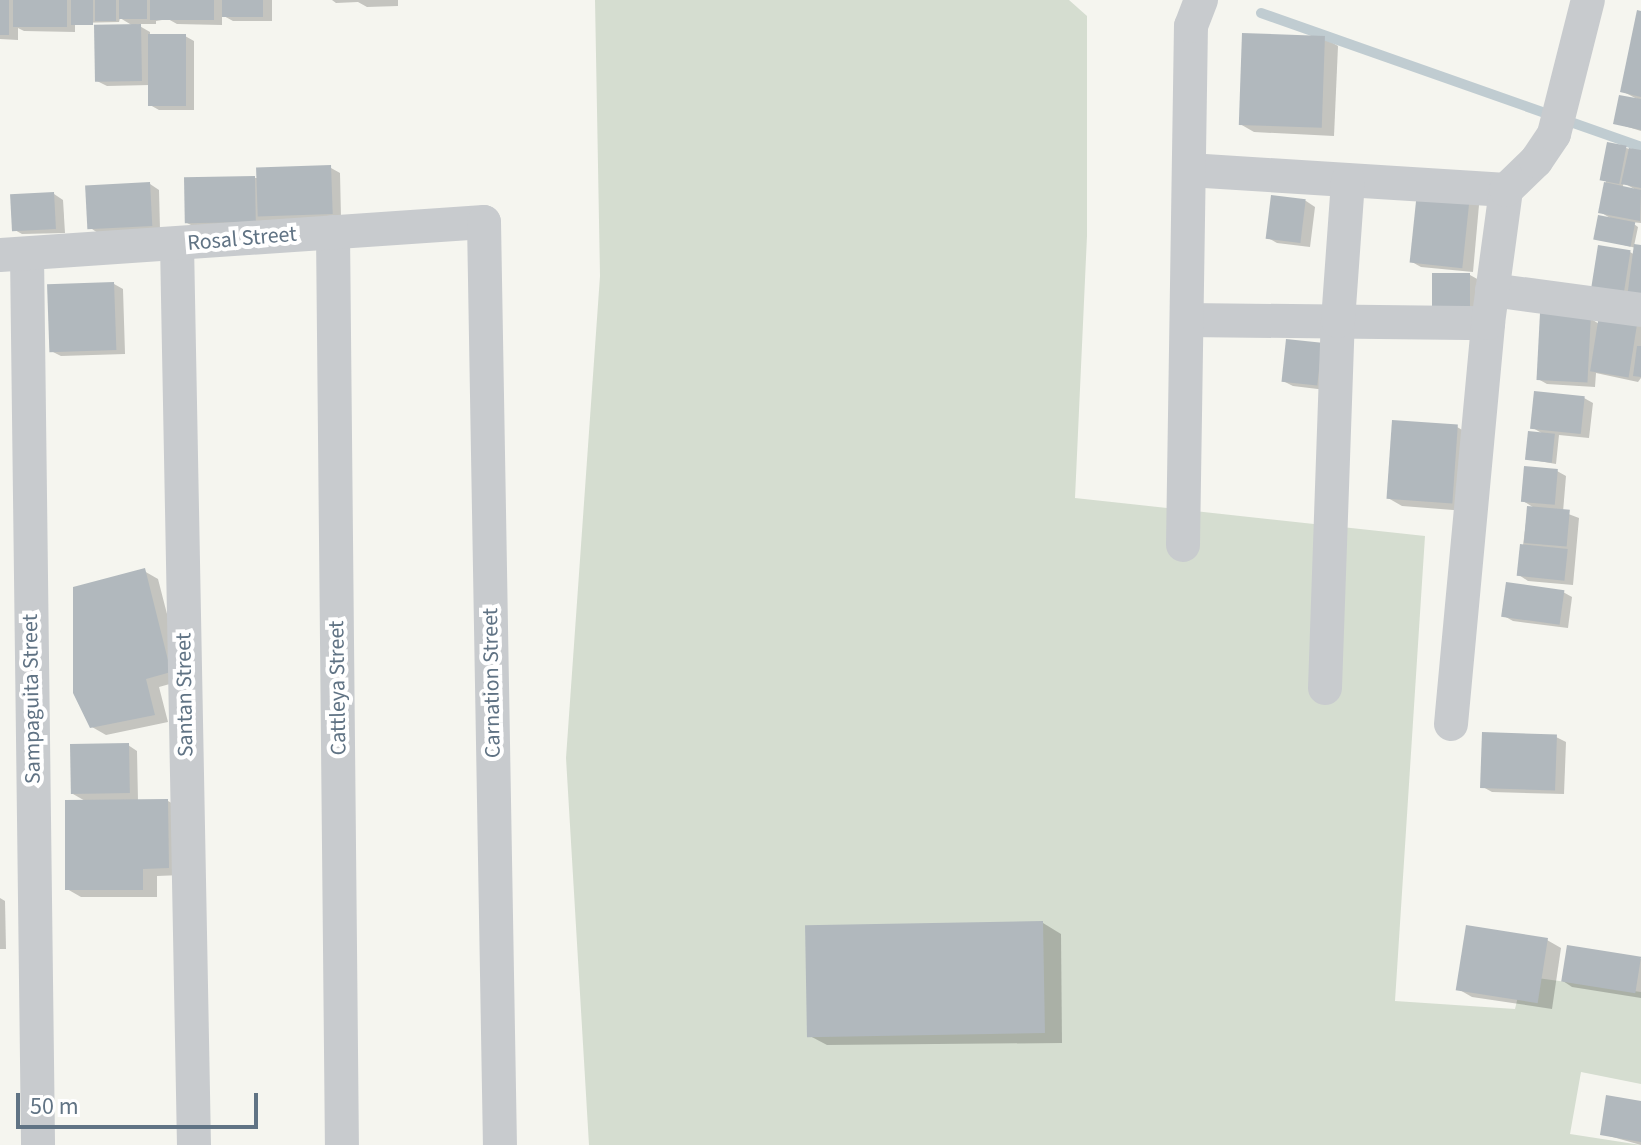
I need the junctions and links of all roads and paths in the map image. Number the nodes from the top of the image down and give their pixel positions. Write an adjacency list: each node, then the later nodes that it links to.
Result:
1 (1201, 0): 3 (street)
2 (1588, 0): 5 (street)
3 (1189, 170): 4 (street); 12 (street)
4 (1348, 180): 5 (street); 13 (street)
5 (1506, 190): 10 (street)
6 (484, 222): 7 (street, Rosal Street); 20 (street, Carnation Street)
7 (333, 232): 8 (street, Rosal Street); 19 (street, Cattleya Street)
8 (177, 244): 9 (street, Rosal Street); 18 (street, Santan Street)
9 (13, 255): 17 (street, Sampaguita Street)
10 (1490, 307): 11 (street); 13 (street); 16 (street)
11 (1641, 310)
12 (1187, 320): 13 (street); 14 (street)
13 (1338, 321): 15 (street)
14 (1183, 545)
15 (1325, 688)
16 (1451, 724)
17 (38, 1145)
18 (194, 1145)
19 (342, 1145)
20 (500, 1145)

